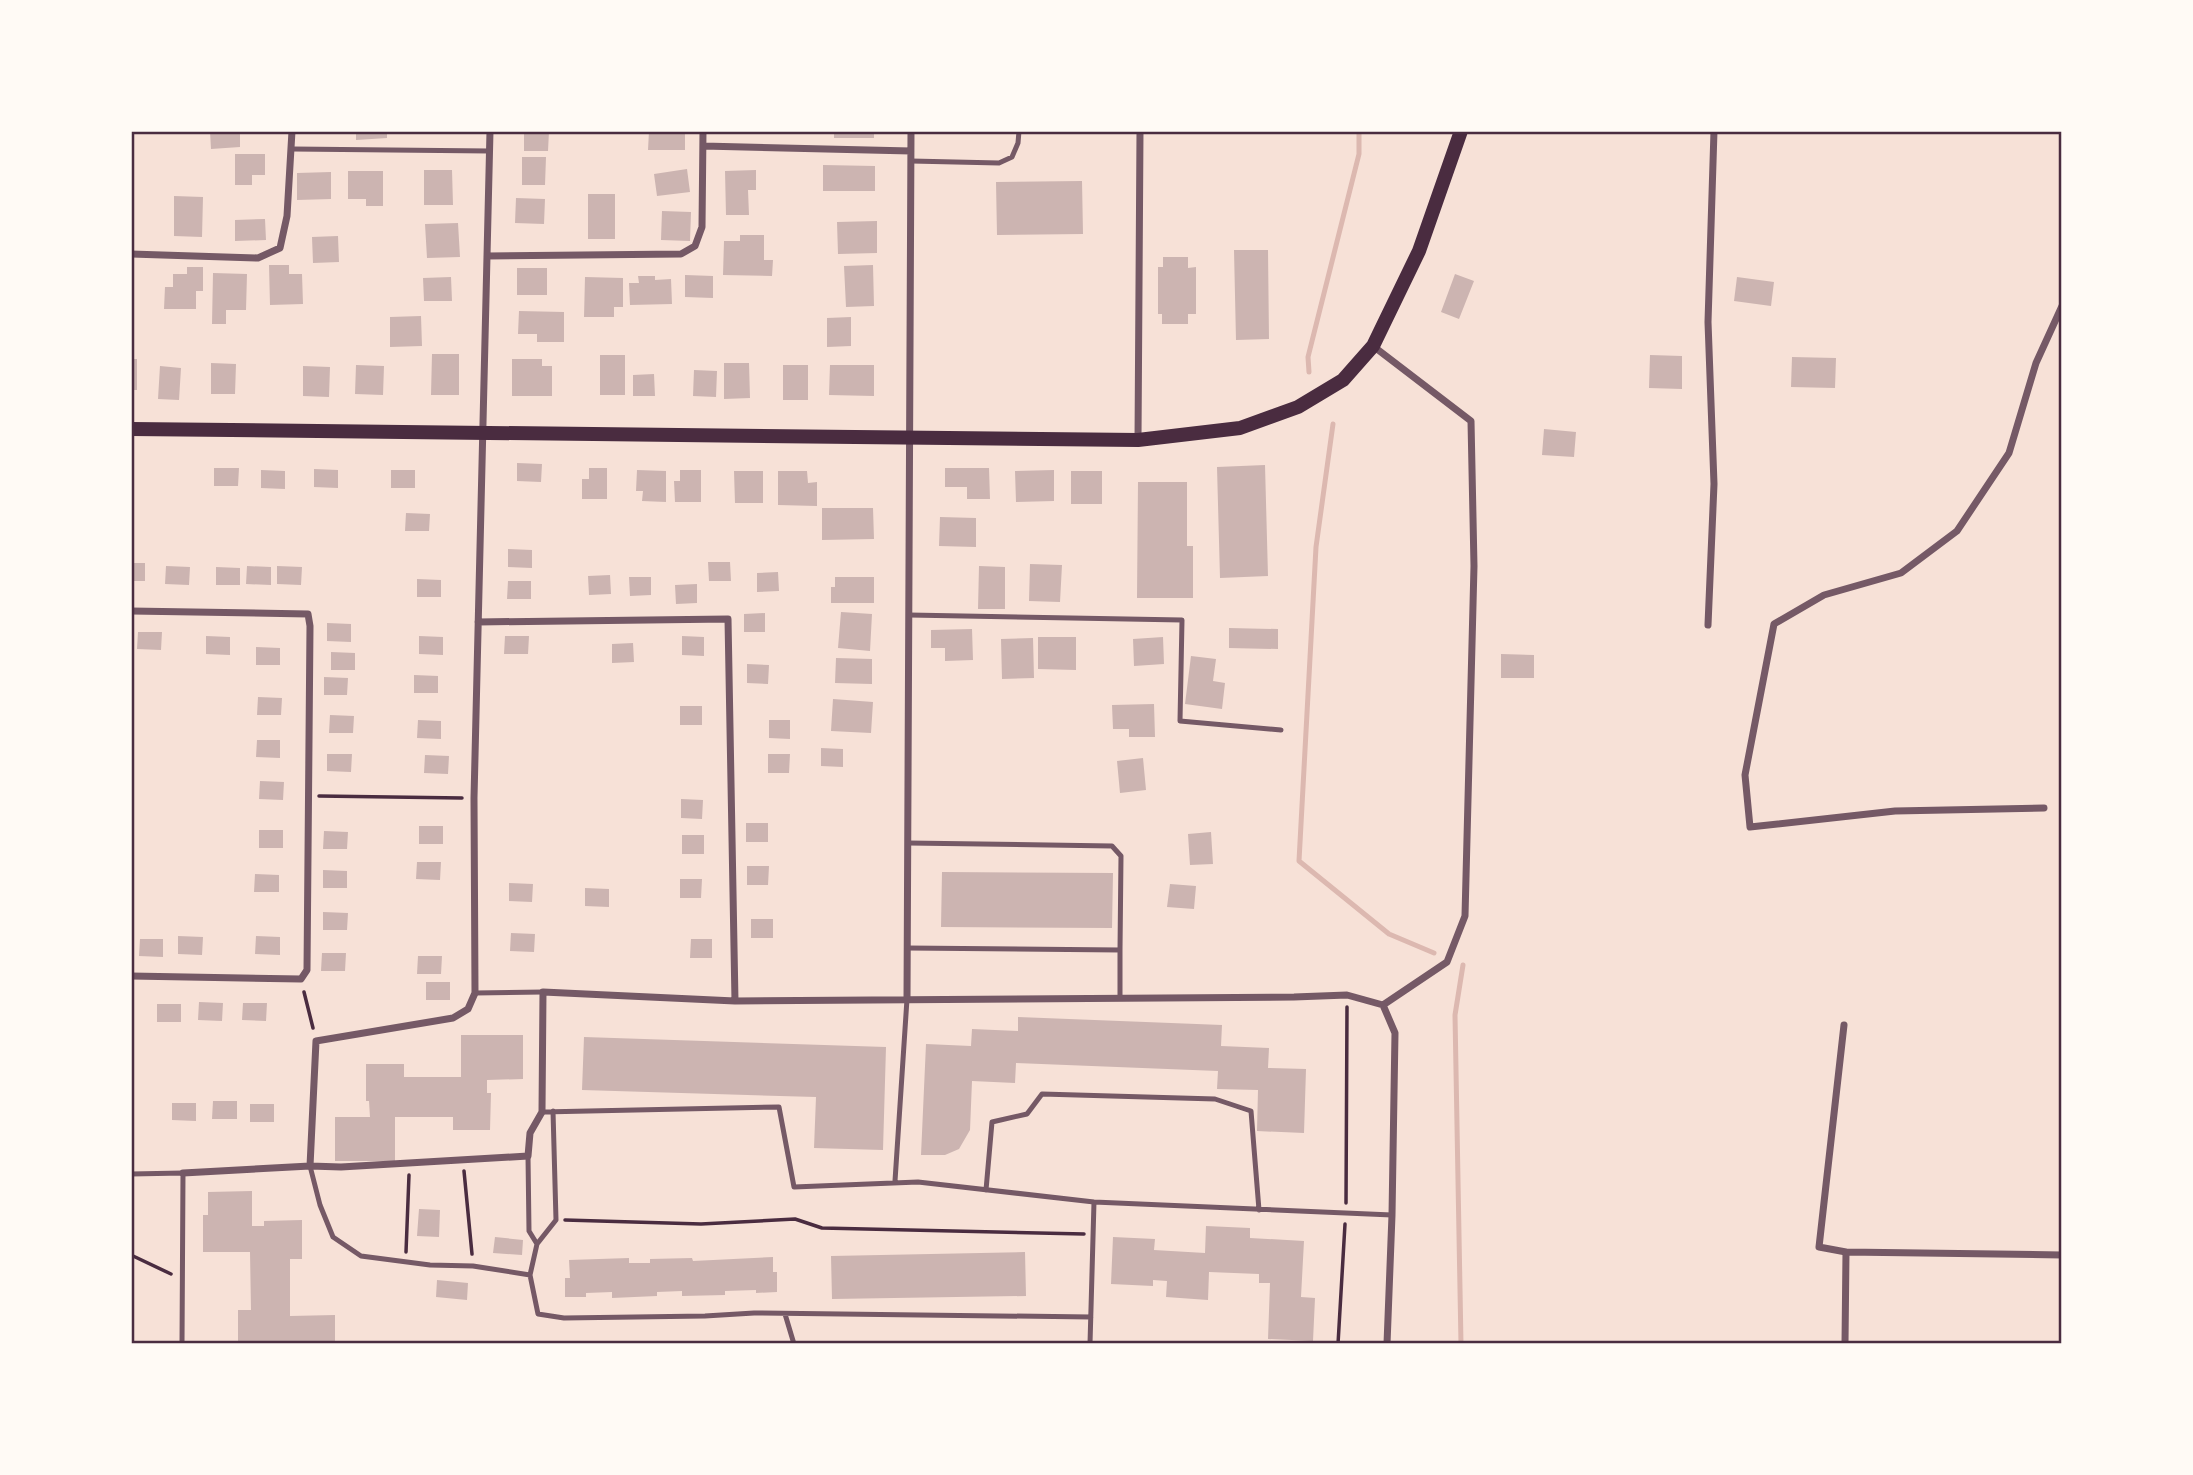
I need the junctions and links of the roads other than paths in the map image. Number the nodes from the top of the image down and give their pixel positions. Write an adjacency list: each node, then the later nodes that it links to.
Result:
1 (292, 131): 10 (street)
2 (490, 131): 11 (street)
3 (703, 131): 9 (street)
4 (911, 131): 12 (street)
5 (1018, 131): 13 (lane)
6 (1140, 131): 21 (street)
7 (1461, 131): 17 (main road)
8 (1714, 131): 25 (street)
9 (703, 146): 12 (street); 15 (street)
10 (293, 149): 11 (lane); 14 (street)
11 (489, 150): 15 (street)
12 (911, 151): 13 (street)
13 (911, 161): 20 (street)
14 (131, 254)
15 (487, 256): 19 (street)
16 (2062, 306): 27 (street)
17 (1373, 346): 21 (main road); 37 (street)
18 (131, 429): 19 (main road)
19 (484, 433): 20 (main road); 24 (street)
20 (910, 436): 21 (main road); 23 (street)
21 (1138, 440)
22 (131, 611): 31 (street)
23 (909, 615): 26 (lane); 28 (street)
24 (478, 622): 33 (street); 36 (street)
25 (1708, 625)
26 (1281, 730)
27 (2044, 808)
28 (908, 843): 29 (street); 30 (lane)
29 (907, 948): 30 (lane); 35 (street)
30 (1120, 950): 34 (lane)
31 (131, 976)
32 (543, 992): 33 (lane); 36 (street); 40 (street)
33 (475, 993): 42 (street)
34 (1120, 998): 35 (street); 37 (street)
35 (907, 999): 36 (street); 45 (lane)
36 (735, 1001)
37 (1383, 1005): 49 (street)
38 (1844, 1025): 51 (street)
39 (553, 1111): 40 (lane); 45 (lane); 50 (lane)
40 (542, 1112): 41 (street)
41 (528, 1156): 42 (street); 50 (lane)
42 (310, 1166): 43 (street); 53 (lane)
43 (183, 1173): 44 (lane); 56 (lane)
44 (131, 1174)
45 (895, 1181): 46 (lane)
46 (986, 1190): 47 (lane); 48 (lane)
47 (1094, 1202): 48 (lane); 55 (lane)
48 (1259, 1210): 49 (lane)
49 (1392, 1215): 59 (street)
50 (537, 1244): 53 (lane)
51 (1846, 1252): 52 (street); 60 (street)
52 (2062, 1255)
53 (530, 1275): 54 (lane)
54 (785, 1314): 55 (lane); 57 (lane)
55 (1091, 1317): 58 (lane)
56 (182, 1344)
57 (794, 1344)
58 (1090, 1344)
59 (1387, 1344)
60 (1845, 1344)

